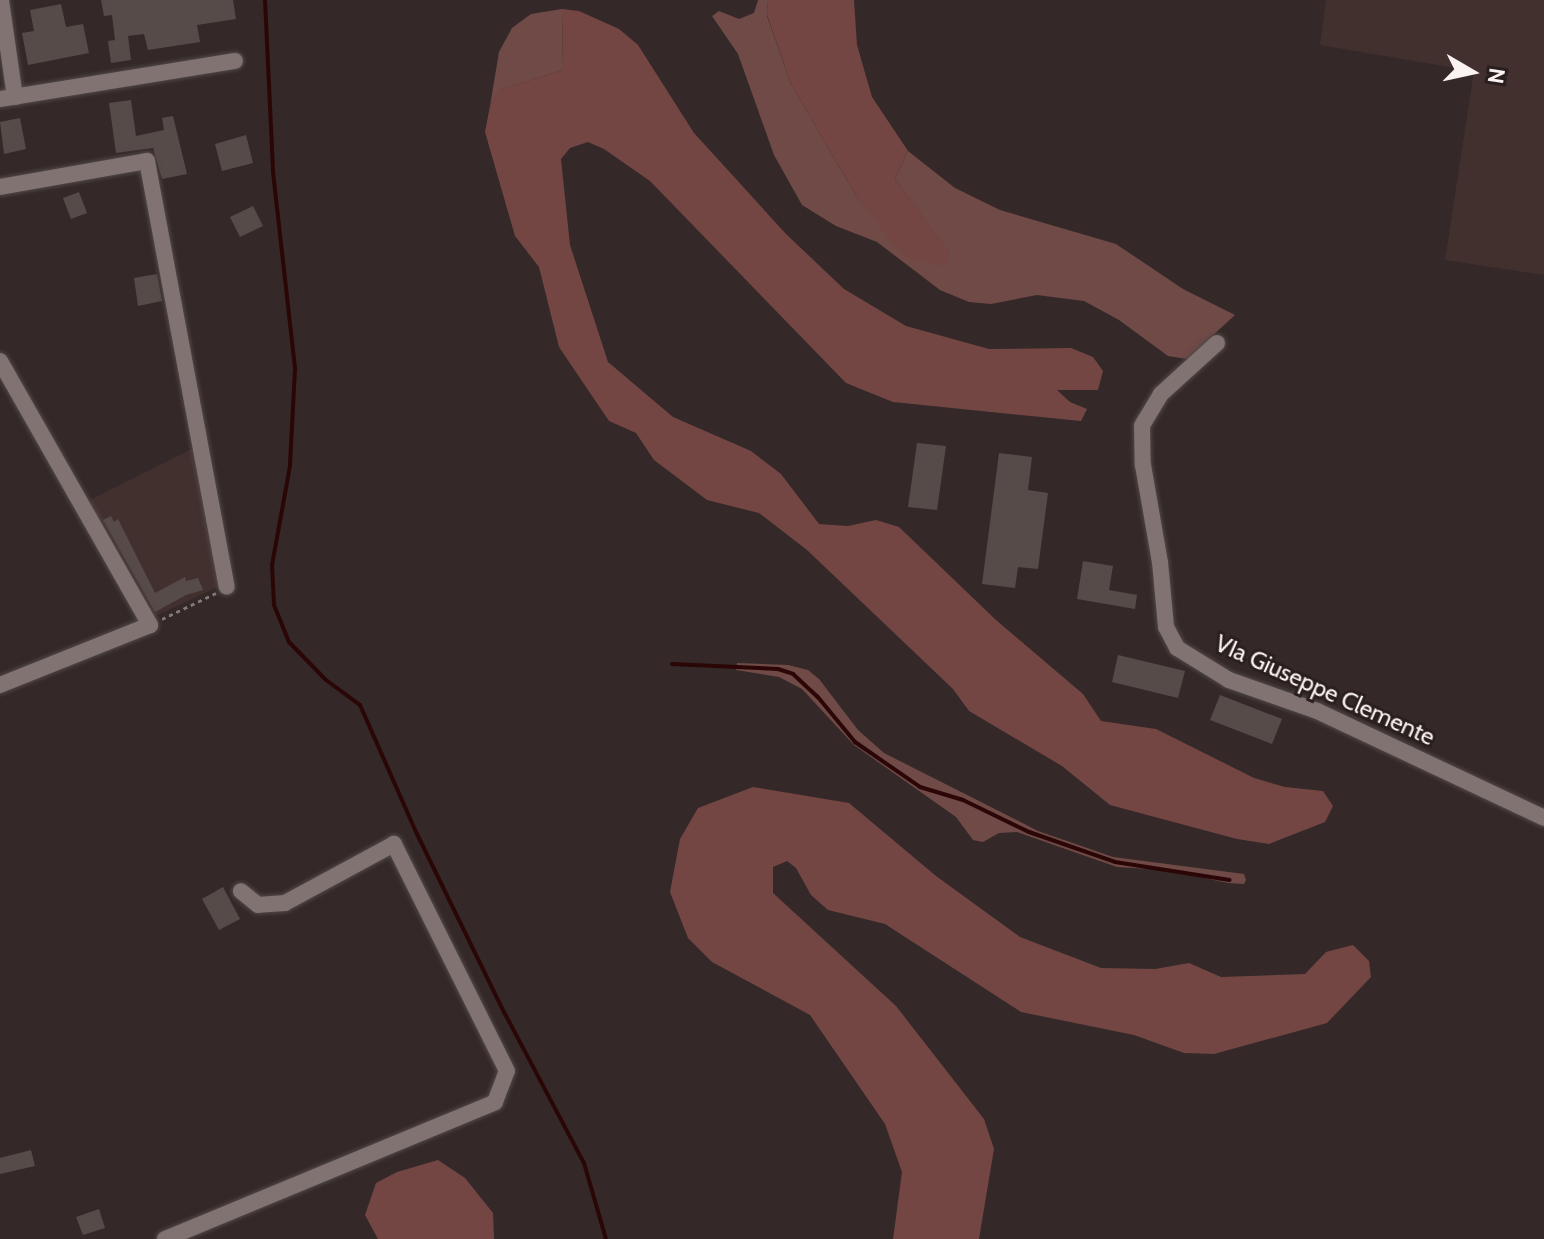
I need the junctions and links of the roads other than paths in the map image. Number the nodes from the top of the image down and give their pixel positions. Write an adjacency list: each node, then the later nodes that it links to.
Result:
1 (1, 0): 3 (street)
2 (235, 61): 3 (street)
3 (8, 98)
4 (0, 187): 7 (street)
5 (1217, 343): 9 (street, VIa Giuseppe Clemente)
6 (0, 361): 8 (street)
7 (227, 587)
8 (0, 685)
9 (1544, 818)
10 (241, 891): 11 (street)
11 (165, 1239)

